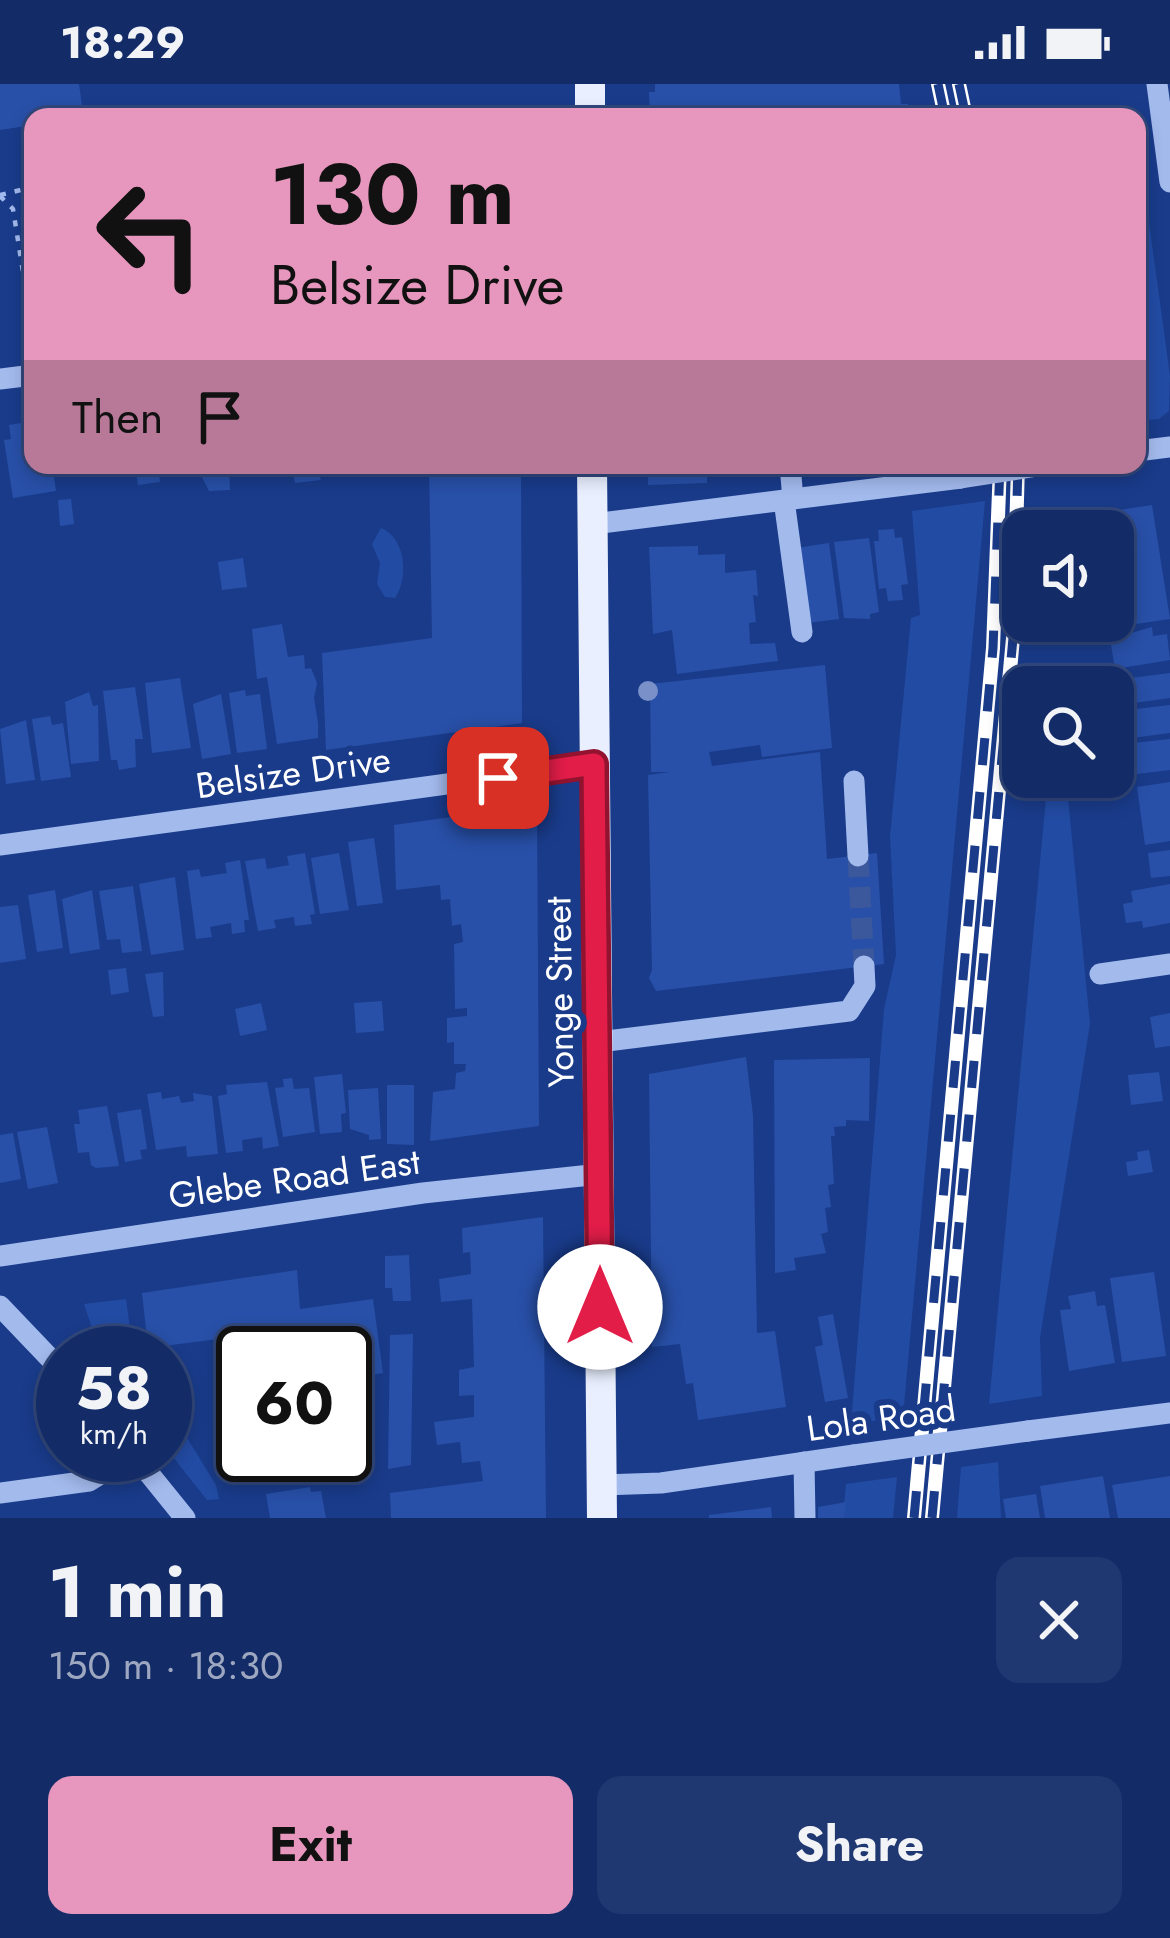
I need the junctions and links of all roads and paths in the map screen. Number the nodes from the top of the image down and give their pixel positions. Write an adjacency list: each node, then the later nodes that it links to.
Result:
1 (1157, 84): 2 (street)
2 (1170, 182)
3 (0, 195): 4 (path)
4 (24, 275)
5 (592, 474): 9 (main road, Yonge Street)
6 (790, 474): 8 (street)
7 (987, 474): 8 (street, bridge)
8 (789, 500): 9 (street); 10 (street)
9 (593, 524): 11 (main road, Yonge Street)
10 (802, 632)
11 (594, 764): 13 (street, Belsize Drive); 18 (main road, Yonge Street)
12 (854, 781): 14 (street)
13 (0, 845)
14 (858, 856)
15 (1170, 964): 17 (street)
16 (864, 966): 18 (street)
17 (1100, 974)
18 (599, 1042): 19 (main road, Yonge Street)
19 (599, 1174): 20 (street, Glebe Road East); 27 (main road, Yonge Street)
20 (0, 1256)
21 (0, 1306): 22 (street)
22 (36, 1344)
23 (1170, 1413): 24 (street, Lola Road, bridge)
24 (804, 1462): 27 (street, Lola Road); 31 (street)
25 (81, 1482): 28 (street)
26 (155, 1482): 29 (street)
27 (602, 1485): 30 (main road, Yonge Street)
28 (0, 1493)
29 (185, 1518)
30 (602, 1518)
31 (805, 1518)

